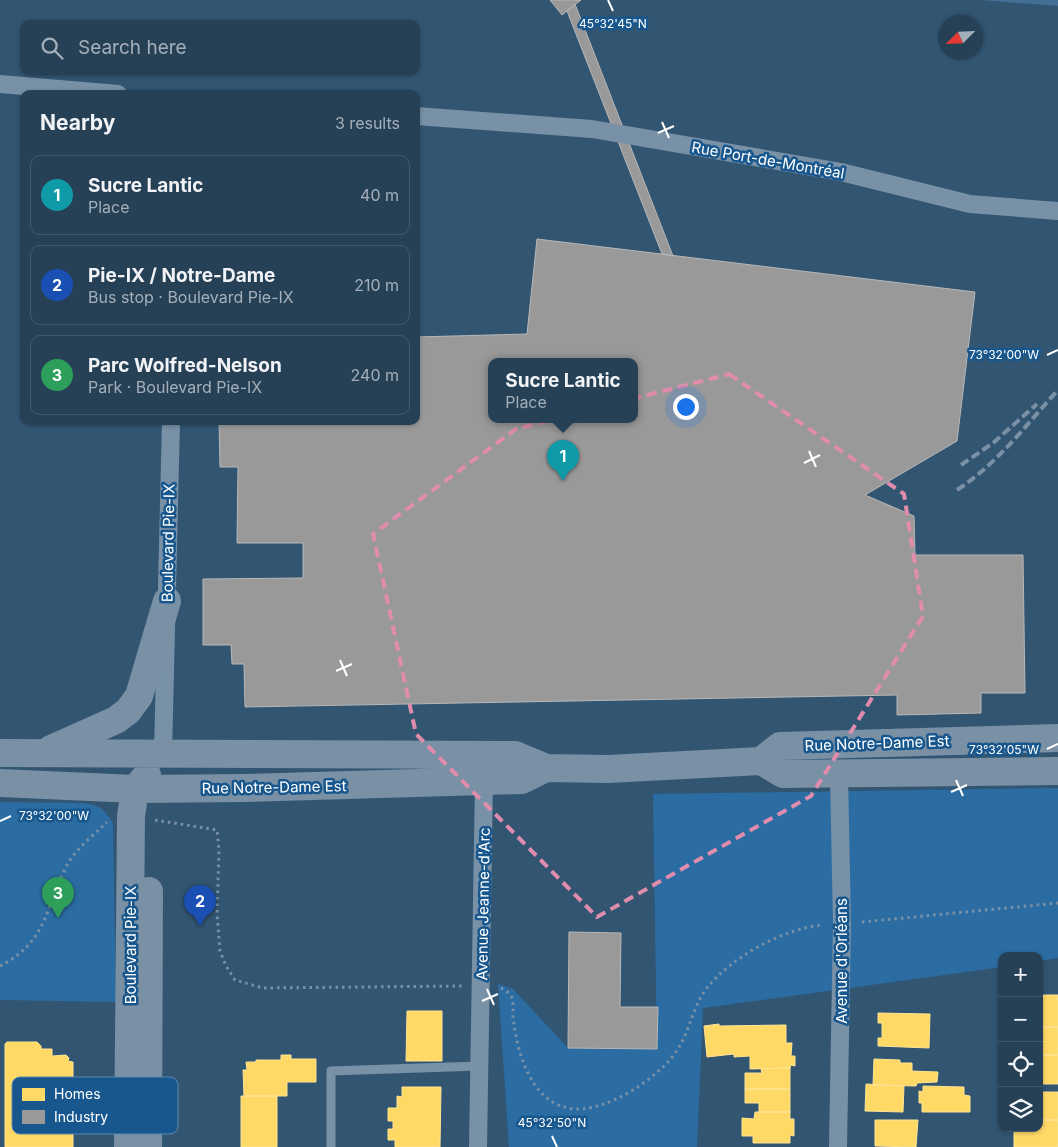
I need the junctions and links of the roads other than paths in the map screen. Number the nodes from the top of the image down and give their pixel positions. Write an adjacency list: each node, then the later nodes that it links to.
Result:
1 (0, 84): 2 (street)
2 (71, 90)
3 (420, 116): 4 (street, Rue Port-de-Montréal)
4 (1058, 212)
5 (172, 425): 6 (street, Boulevard Pie-IX)
6 (167, 601): 9 (main road); 10 (street, Boulevard Pie-IX)
7 (1058, 738): 11 (main road, Rue Notre-Dame Est)
8 (0, 753): 9 (main road, Rue Notre-Dame Est)
9 (43, 753): 10 (main road, Rue Notre-Dame Est)
10 (163, 754): 12 (main road, Rue Notre-Dame Est); 17 (main road)
11 (761, 761): 12 (main road, Rue Notre-Dame Est); 14 (main road, Rue Notre-Dame Est)
12 (546, 768): 15 (main road, Rue Notre-Dame Est)
13 (1058, 771): 14 (main road, Rue Notre-Dame Est)
14 (839, 774): 27 (street, Avenue d'Orléans)
15 (484, 780): 17 (main road, Rue Notre-Dame Est); 18 (street, Avenue Jeanne-d'Arc)
16 (0, 783): 17 (main road, Rue Notre-Dame Est)
17 (143, 789): 19 (main road, Boulevard Pie-IX); 20 (main road, Boulevard Pie-IX)
18 (479, 1066): 25 (lane); 26 (street, Avenue Jeanne-d'Arc)
19 (129, 1077)
20 (149, 1077)
21 (128, 1134): 23 (main road, Boulevard Pie-IX)
22 (148, 1134): 24 (main road, Boulevard Pie-IX)
23 (128, 1147)
24 (148, 1147)
25 (331, 1147)
26 (478, 1147)
27 (838, 1147)

